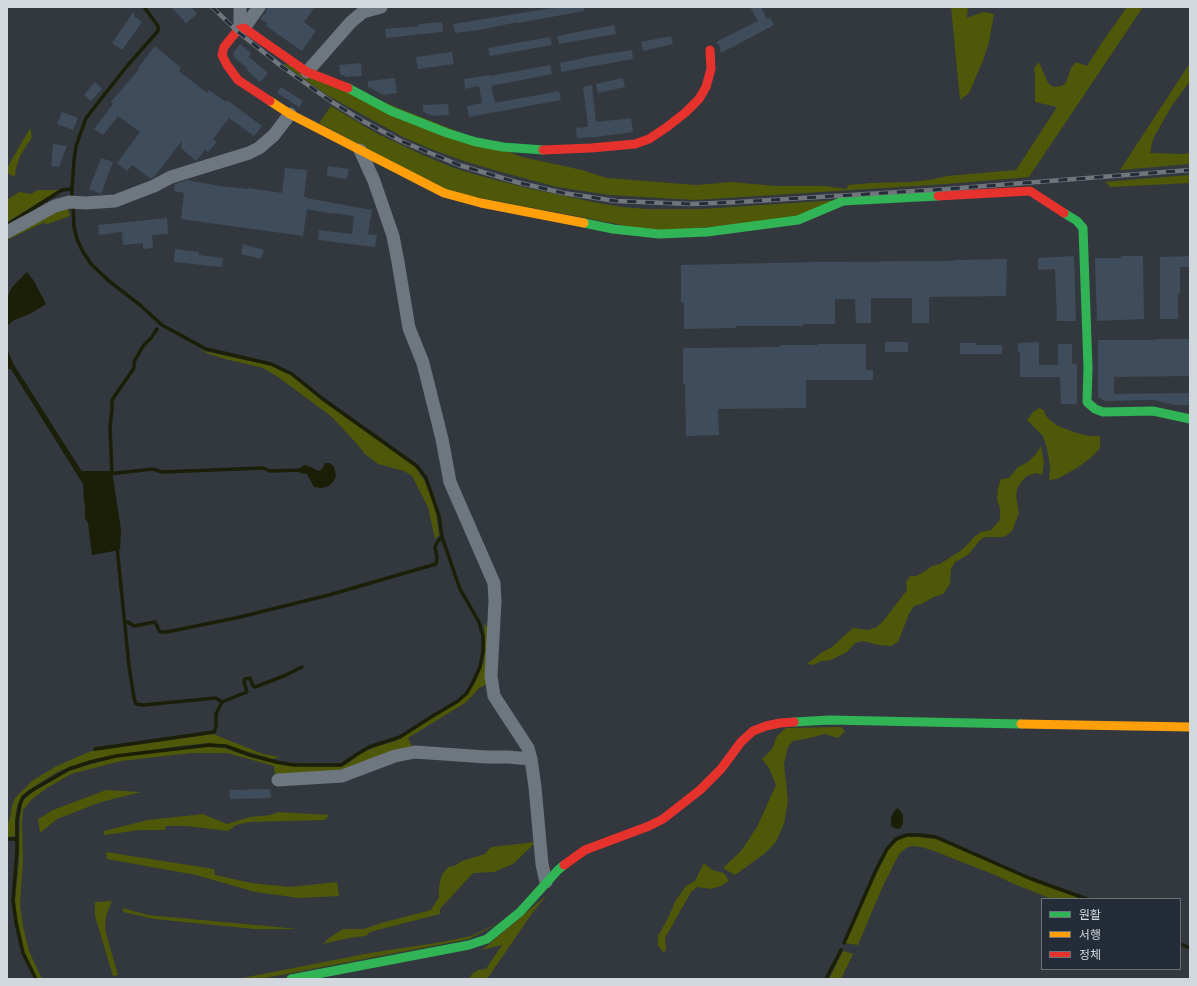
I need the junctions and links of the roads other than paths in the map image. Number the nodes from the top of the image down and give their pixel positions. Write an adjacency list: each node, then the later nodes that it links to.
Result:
1 (240, 7): 4 (street)
2 (259, 7): 4 (street)
3 (381, 7): 6 (street)
4 (242, 29): 6 (street); 7 (street)
5 (710, 50): 6 (street)
6 (307, 72)
7 (290, 114): 8 (street); 9 (street)
8 (360, 150): 10 (street); 12 (street)
9 (7, 232)
10 (1190, 419)
11 (1190, 727): 14 (street)
12 (531, 759): 13 (street); 14 (street)
13 (278, 780)
14 (546, 882): 15 (street)
15 (291, 979)

